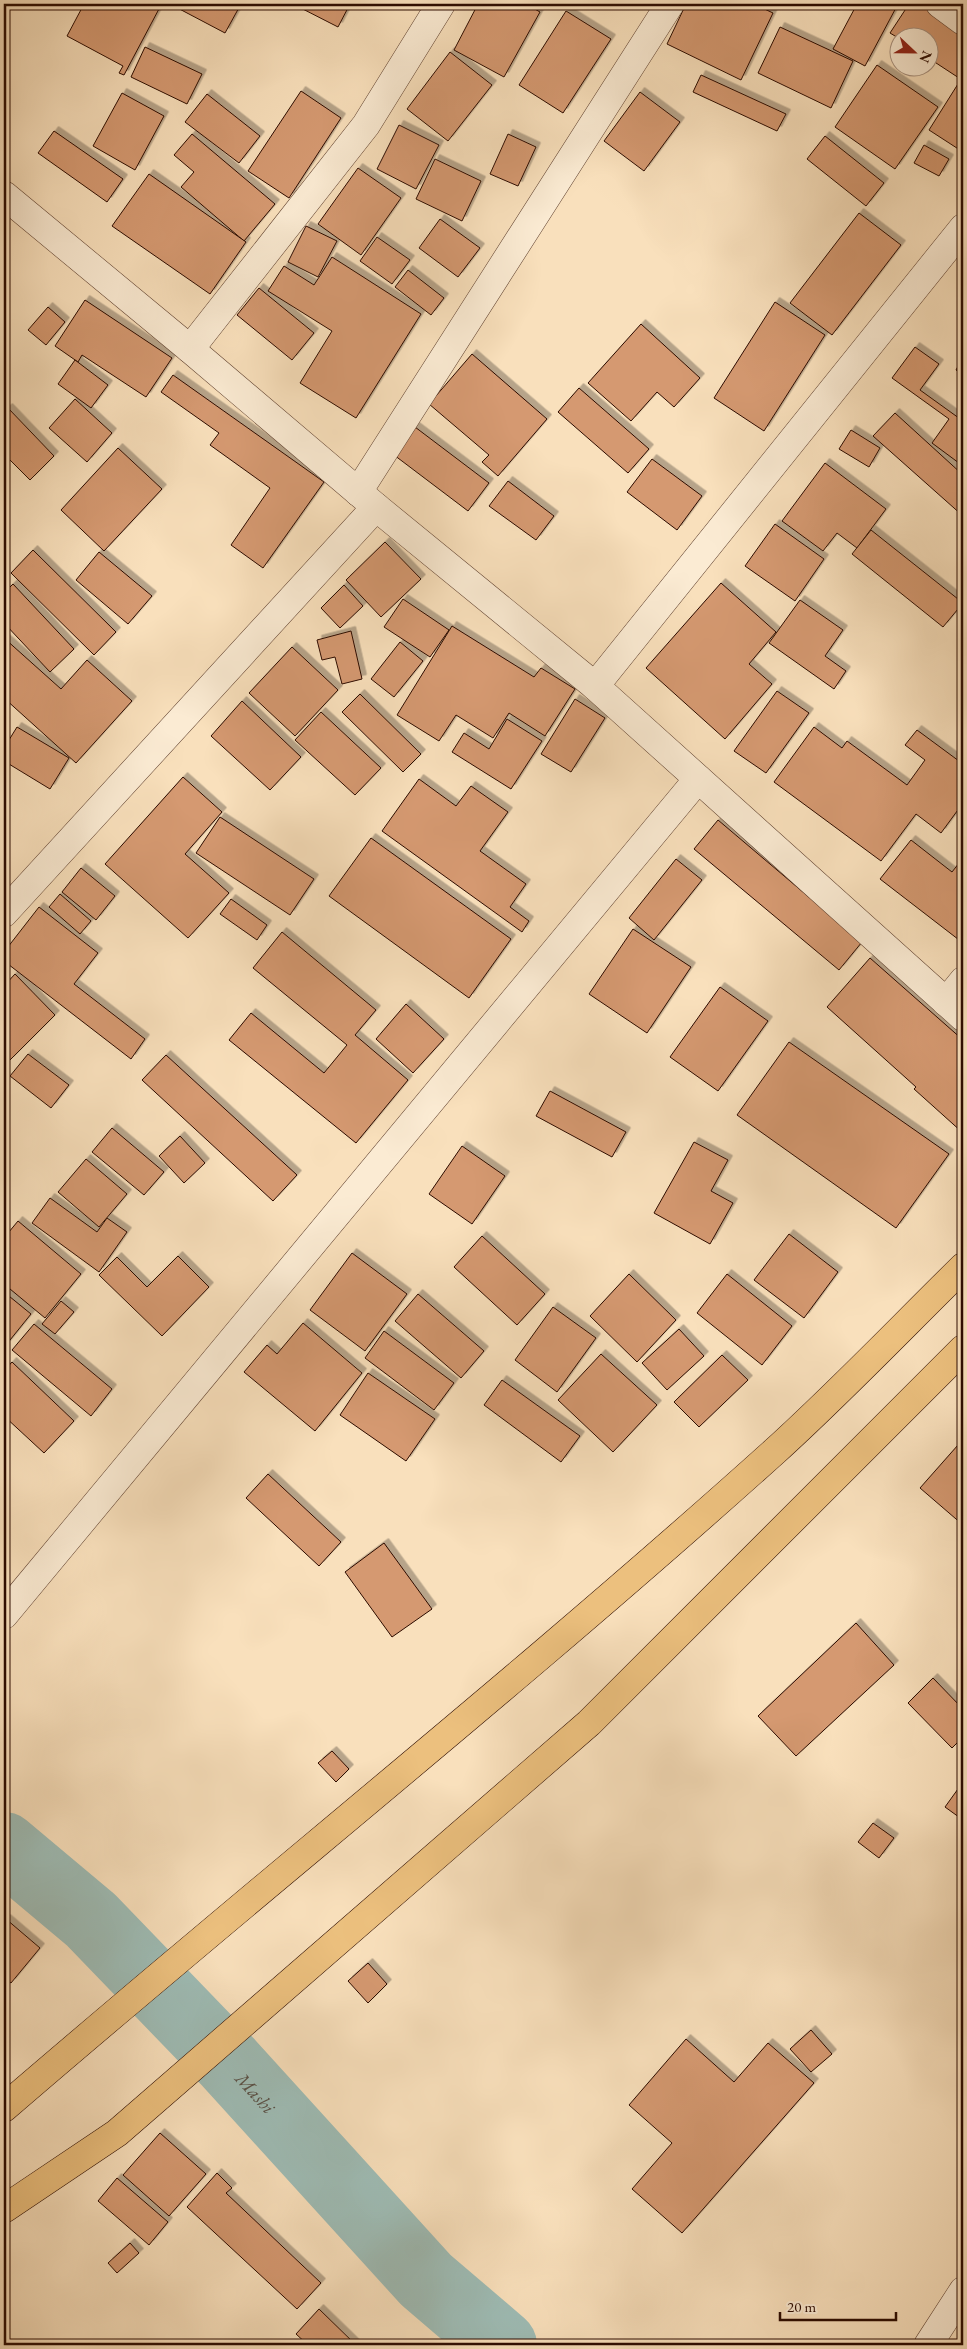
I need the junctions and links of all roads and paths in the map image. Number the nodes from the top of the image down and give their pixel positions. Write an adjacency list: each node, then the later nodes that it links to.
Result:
1 (441, 4): 7 (street)
2 (670, 4): 8 (street)
3 (940, 4): 4 (street)
4 (963, 20)
5 (9, 209): 7 (street)
6 (963, 228): 9 (street)
7 (190, 349): 8 (street)
8 (367, 500): 9 (street); 11 (street)
9 (595, 686): 10 (street)
10 (698, 780): 13 (street); 16 (street)
11 (4, 913)
12 (963, 980): 13 (street)
13 (954, 1009)
14 (963, 1267): 17 (main road)
15 (963, 1349): 18 (main road)
16 (4, 1615)
17 (4, 2108)
18 (4, 2209)
19 (963, 2291): 20 (street)
20 (928, 2345)

